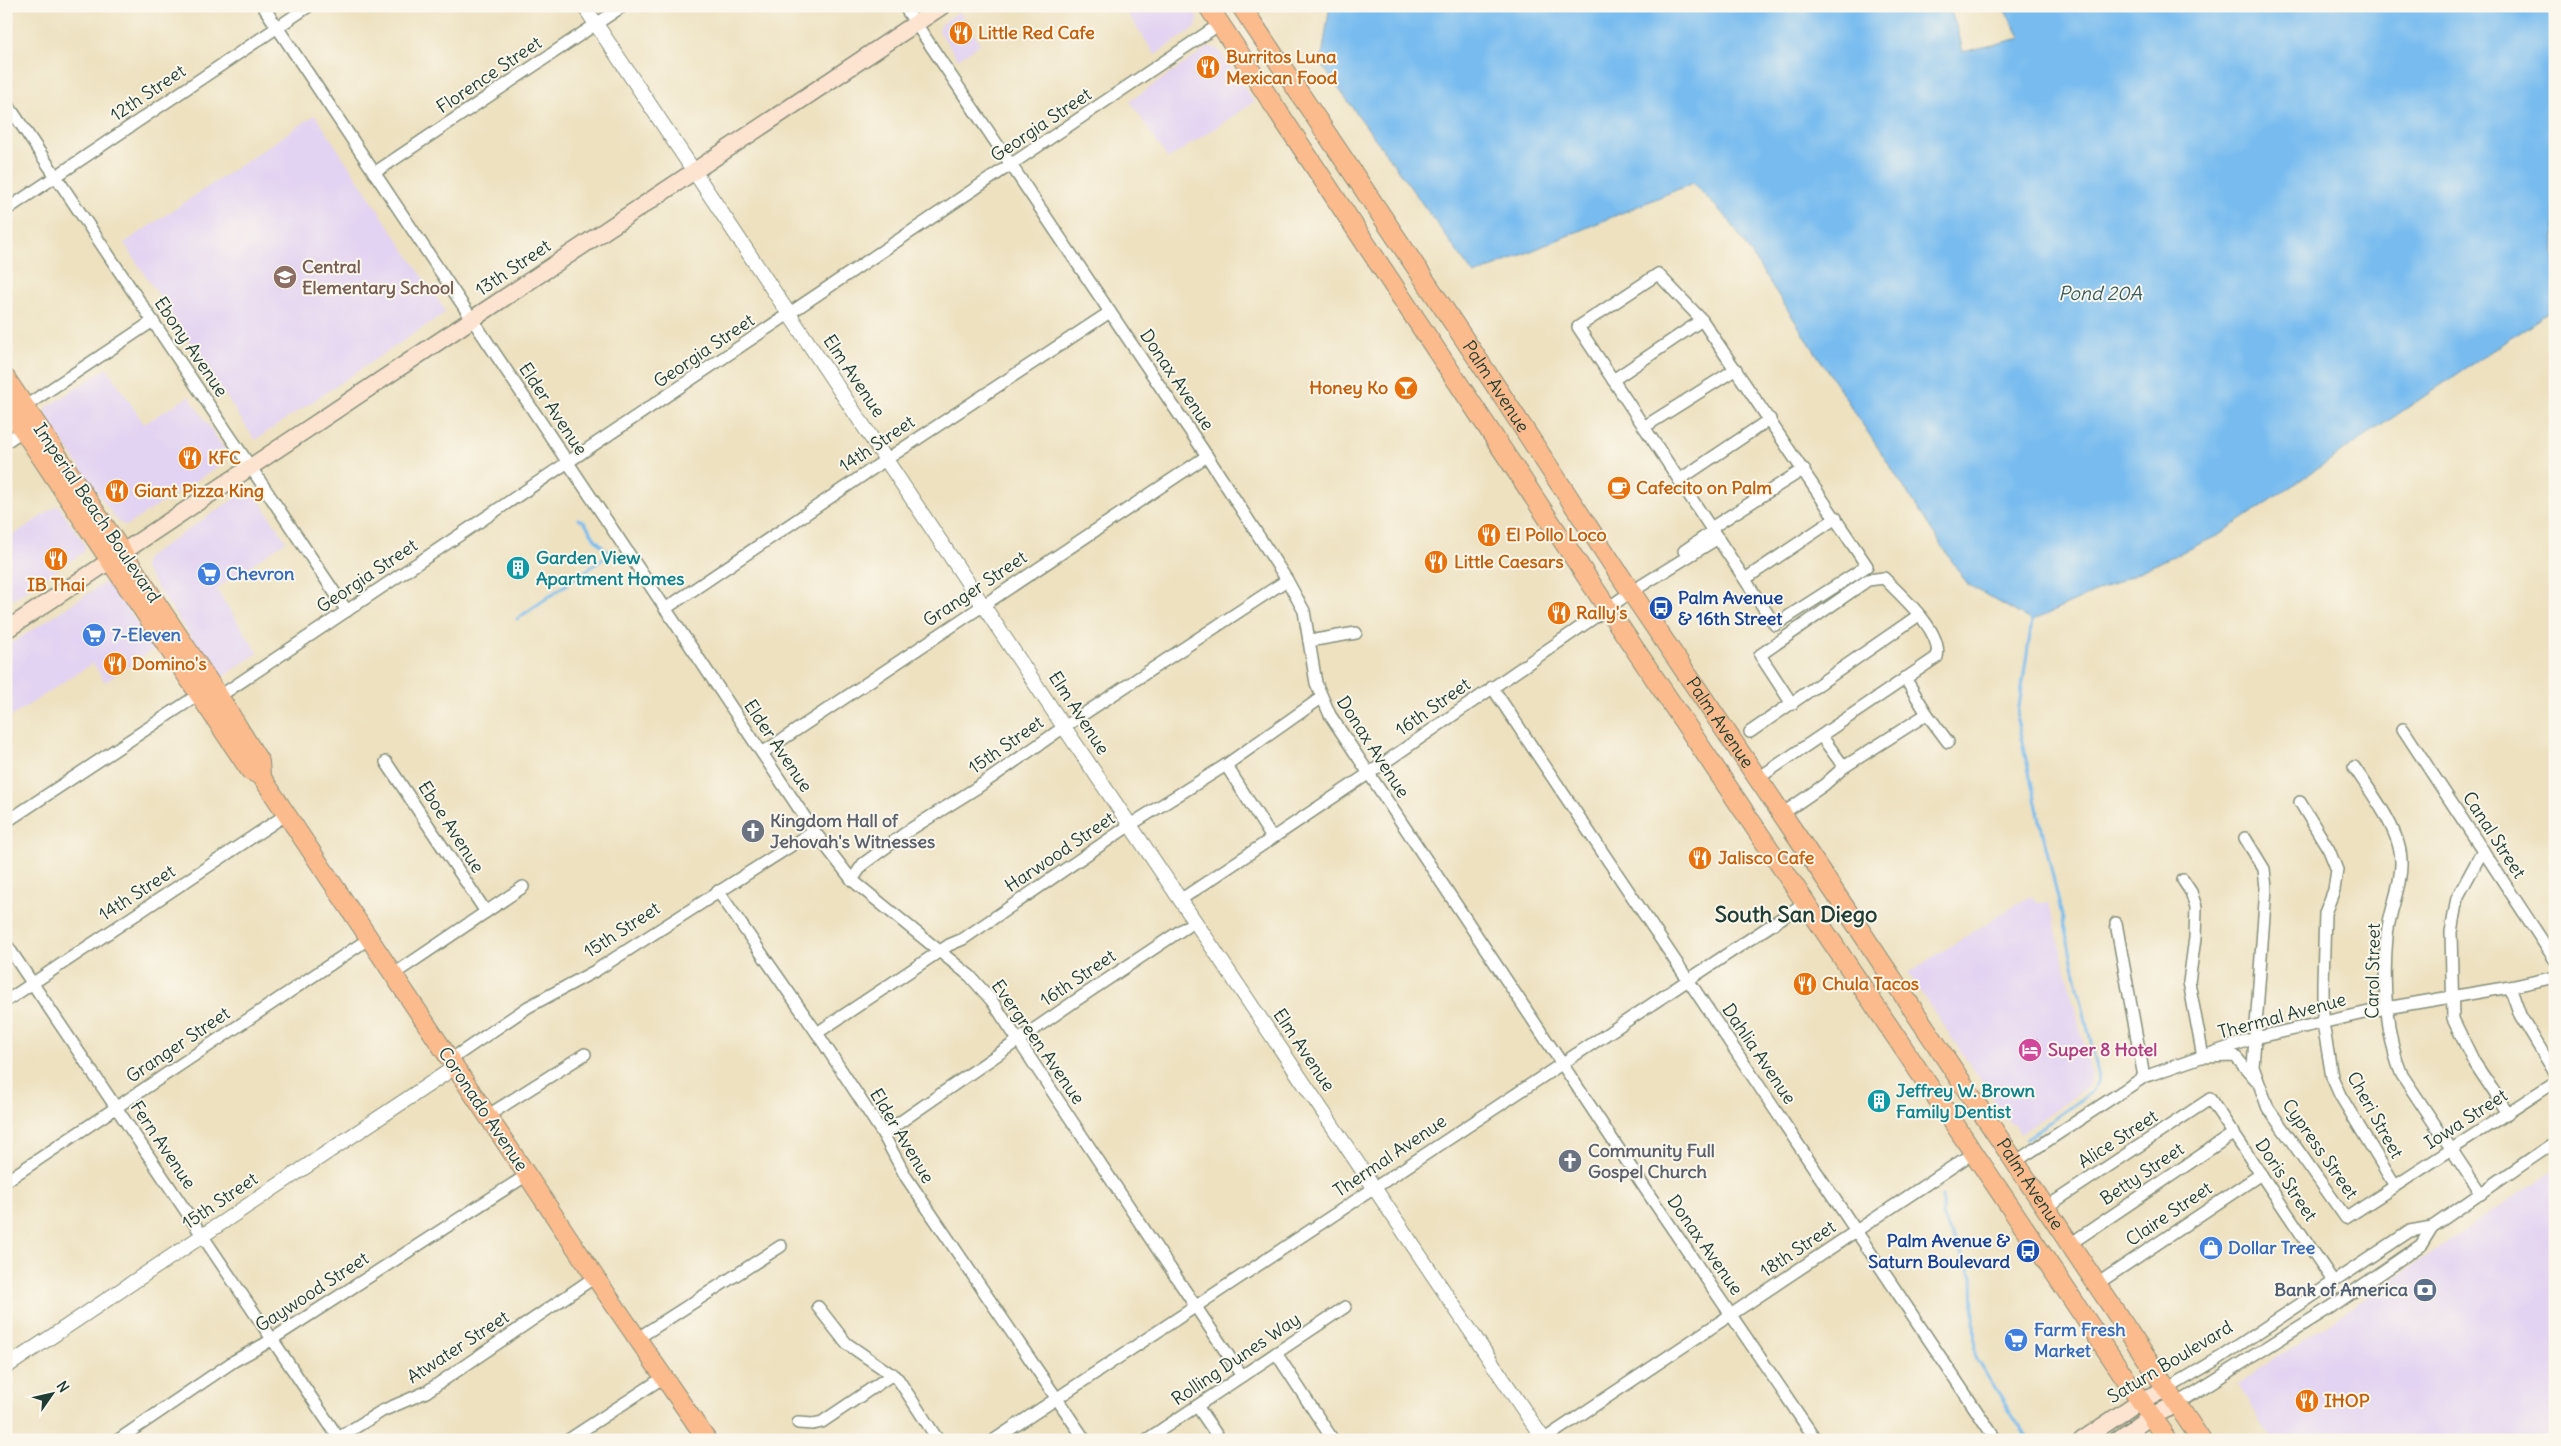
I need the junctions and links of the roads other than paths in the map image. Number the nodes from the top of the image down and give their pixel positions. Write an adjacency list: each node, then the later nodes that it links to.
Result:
1 (263, 6): 12 (street, Elder Avenue)
2 (309, 6): 12 (street, 12th Street)
3 (584, 6): 9 (street, Elm Avenue)
4 (623, 6): 9 (street, Florence Street)
5 (904, 6): 10 (street, Donax Avenue)
6 (942, 6): 10 (main road, 13th Street)
7 (1208, 6): 11 (highway, Palm Avenue)
8 (1240, 6): 43 (highway, Palm Avenue)
9 (596, 24): 15 (street, Elm Avenue); 16 (street, Florence Street)
10 (916, 24): 14 (street, Donax Avenue); 15 (main road, 13th Street)
11 (1220, 24): 14 (street, Georgia Street); 46 (highway, Palm Avenue)
12 (277, 28): 16 (street, Elder Avenue); 17 (street, 12th Street)
13 (6, 102): 17 (street, Ebony Avenue)
14 (1012, 166): 19 (street, Donax Avenue); 20 (street, Georgia Street)
15 (695, 172): 20 (street, Elm Avenue); 21 (main road, 13th Street)
16 (374, 173): 21 (street, Elder Avenue)
17 (56, 176): 18 (street, 12th Street); 23 (street, Ebony Avenue)
18 (6, 210)
19 (1110, 312): 32 (street, Donax Avenue); 33 (street, 14th Street)
20 (790, 314): 33 (street, Elm Avenue); 34 (street, Georgia Street)
21 (472, 320): 34 (street, Elder Avenue); 35 (main road, 13th Street)
22 (1702, 320): 24 (street); 26 (street); 26 (street)
23 (153, 321): 27 (street); 35 (street, Ebony Avenue)
24 (1736, 369): 28 (street); 30 (street)
25 (6, 378): 27 (main road, Imperial Beach Boulevard)
26 (1613, 380): 30 (street)
27 (15, 409): 29 (main road, Imperial Beach Boulevard)
28 (1770, 419): 36 (street); 37 (street)
29 (30, 426): 31 (street); 40 (main road, Imperial Beach Boulevard)
30 (1644, 427): 37 (street)
31 (6, 442)
32 (1207, 456): 42 (street, Donax Avenue); 44 (street, Granger Street)
33 (887, 458): 44 (street, Elm Avenue); 45 (street, 14th Street)
34 (568, 462): 45 (street, Elder Avenue); 47 (street, Georgia Street)
35 (251, 467): 40 (main road, 13th Street); 47 (street, Ebony Avenue)
36 (1804, 469): 38 (street); 39 (street, 16th Street)
37 (1679, 480): 39 (street)
38 (1836, 518): 41 (street); 41 (street)
39 (1714, 532): 41 (street); 43 (street, 16th Street)
40 (117, 557): 49 (main road, 13th Street); 54 (main road, Imperial Beach Boulevard)
41 (1744, 578)
42 (1287, 580): 51 (street, Donax Avenue); 58 (street, 15th Street)
43 (1631, 592): 46 (street, 16th Street); 70 (highway, Palm Avenue)
44 (984, 604): 58 (street, Elm Avenue); 63 (street, Granger Street)
45 (665, 608): 63 (street, Elder Avenue)
46 (1608, 608): 53 (street, 16th Street); 85 (highway, Palm Avenue)
47 (347, 611): 54 (street, Georgia Street)
48 (1920, 615): 52 (street); 56 (street); 56 (street)
49 (6, 630)
50 (1356, 633): 51 (street)
51 (1309, 641): 55 (street, Donax Avenue)
52 (1905, 678): 57 (street); 61 (street)
53 (1492, 687): 68 (street, 16th Street); 95 (street, Dahlia Avenue)
54 (209, 695): 69 (main road, Imperial Beach Boulevard); 74 (street, Georgia Street)
55 (1321, 698): 65 (street, Harwood Street); 68 (street, Donax Avenue)
56 (1792, 704): 60 (street)
57 (1927, 714): 62 (street); 66 (street)
58 (1064, 728): 75 (street, Elm Avenue); 80 (street, 15th Street)
59 (2403, 729): 79 (street, Canal Street)
60 (1750, 732)
61 (1822, 737): 66 (street); 70 (street)
62 (1948, 742)
63 (762, 753): 76 (street, Elder Avenue)
64 (386, 762): 86 (street, Eboe Avenue)
65 (1226, 765): 75 (street, Harwood Street); 77 (street)
66 (1844, 767): 73 (street)
67 (2354, 767): 100 (street, Carol Street)
68 (1368, 774): 77 (street, 16th Street); 107 (street, Donax Avenue)
69 (261, 776): 72 (main road, Coronado Avenue)
70 (1757, 780): 73 (highway, Palm Avenue)
71 (2300, 802): 101 (street, Cheri Street)
72 (287, 814): 89 (main road, Coronado Avenue); 96 (street, 14th Street)
73 (1782, 814): 122 (highway, Palm Avenue)
74 (6, 822)
75 (1130, 825): 84 (street, Elm Avenue); 91 (street, Harwood Street)
76 (814, 831): 80 (street, Evergreen Avenue); 83 (street, 15th Street)
77 (1272, 838): 84 (street, 16th Street)
78 (2245, 838): 103 (street, Cypress Street)
79 (2483, 850): 92 (street, Canal Street); 98 (street)
80 (852, 880): 91 (street, Evergreen Avenue)
81 (2183, 880): 106 (street)
82 (524, 887): 86 (street)
83 (718, 891): 102 (street, Elder Avenue); 108 (street, 15th Street)
84 (1180, 900): 87 (street, Elm Avenue)
85 (1806, 902): 95 (street, Thermal Avenue); 121 (highway, Palm Avenue)
86 (486, 912): 93 (street)
87 (1195, 921): 104 (street, 16th Street); 127 (street, Elm Avenue)
88 (2116, 922): 110 (street)
89 (370, 938): 93 (main road, Coronado Avenue); 114 (street, Granger Street)
90 (6, 944): 96 (street, Fern Avenue)
91 (940, 952): 102 (street, Harwood Street); 104 (street, Evergreen Avenue)
92 (2555, 960)
93 (394, 974): 108 (main road, Coronado Avenue)
94 (2555, 977): 97 (street, Thermal Avenue)
95 (1688, 980): 107 (street, Thermal Avenue); 132 (street, Dahlia Avenue)
96 (32, 983): 99 (street, 14th Street); 114 (street, Fern Avenue)
97 (2510, 987): 98 (street, Thermal Avenue); 109 (street)
98 (2452, 996): 100 (street, Thermal Avenue); 115 (street)
99 (6, 1001)
100 (2386, 1008): 101 (street, Thermal Avenue); 120 (street, Carol Street)
101 (2323, 1023): 103 (street, Thermal Avenue); 126 (street, Cheri Street)
102 (817, 1033): 118 (street, Elder Avenue)
103 (2255, 1038): 106 (street, Thermal Avenue); 112 (street, Cypress Street)
104 (1018, 1041): 118 (street, 16th Street); 139 (street, Evergreen Avenue)
105 (585, 1054): 116 (street)
106 (2202, 1057): 110 (street, Thermal Avenue); 112 (street)
107 (1563, 1063): 127 (street, Thermal Avenue); 142 (street, Donax Avenue)
108 (452, 1064): 116 (main road, Coronado Avenue); 133 (street, 15th Street)
109 (2555, 1073)
110 (2144, 1077): 122 (street, Thermal Avenue)
111 (2555, 1082): 115 (street, Iowa Street)
112 (2260, 1083): 130 (street, Cypress Street)
113 (2210, 1099): 117 (street, Doris Street); 129 (street, Alice Street)
114 (116, 1107): 125 (street, Granger Street); 133 (street, Fern Avenue)
115 (2508, 1113): 120 (street, Iowa Street)
116 (488, 1116): 124 (main road, Coronado Avenue)
117 (2234, 1133): 123 (street, Doris Street); 134 (street, Betty Street)
118 (883, 1134): 151 (street, Elder Avenue)
119 (2555, 1142): 128 (street, Saturn Boulevard)
120 (2451, 1150): 126 (street, Iowa Street); 128 (street, Carol Street)
121 (1973, 1153): 132 (street, 18th Street); 152 (highway, Palm Avenue)
122 (2015, 1162): 129 (highway, Palm Avenue)
123 (2261, 1174): 137 (street, Doris Street); 138 (street, Claire Street)
124 (527, 1175): 136 (main road, Coronado Avenue); 143 (street, Gaywood Street)
125 (6, 1180)
126 (2395, 1186): 130 (street, Iowa Street)
127 (1374, 1188): 139 (street, Thermal Avenue); 166 (street, Elm Avenue)
128 (2480, 1194): 131 (street, Saturn Boulevard)
129 (2045, 1208): 134 (highway, Palm Avenue)
130 (2346, 1218)
131 (2432, 1227): 137 (street, Saturn Boulevard); 150 (street, Saturn Boulevard)
132 (1856, 1231): 142 (street, 18th Street); 168 (street, Dahlia Avenue)
133 (203, 1236): 143 (street, Fern Avenue); 146 (street, 15th Street)
134 (2070, 1244): 138 (highway, Palm Avenue)
135 (781, 1246): 144 (street)
136 (596, 1278): 144 (main road, Coronado Avenue); 156 (street, Atwater Street)
137 (2333, 1281): 150 (street, Saturn Boulevard)
138 (2097, 1284): 150 (highway, Palm Avenue)
139 (1196, 1306): 148 (street, Evergreen Avenue); 151 (street, Thermal Avenue)
140 (818, 1307): 147 (street)
141 (1345, 1307): 145 (street, Rolling Dunes Way)
142 (1732, 1314): 166 (street, 18th Street); 167 (street, Donax Avenue)
143 (272, 1338): 156 (street, Fern Avenue); 157 (street, Gaywood Street)
144 (638, 1338): 149 (main road, Coronado Avenue)
145 (1276, 1353): 148 (street, Rolling Dunes Way); 165 (street)
146 (6, 1367)
147 (893, 1374): 155 (street); 160 (street)
148 (1242, 1376): 153 (street, Rolling Dunes Way)
149 (664, 1377): 158 (street); 159 (main road, Coronado Avenue)
150 (2172, 1397): 152 (main road, Saturn Boulevard); 154 (main road, Saturn Boulevard); 172 (highway, Palm Avenue)
151 (1056, 1398): 161 (street, Thermal Avenue); 162 (street, Elder Avenue)
152 (2141, 1400): 154 (highway, Palm Avenue); 169 (main road, Saturn Boulevard)
153 (1197, 1406): 163 (street, Rolling Dunes Way); 164 (street)
154 (2151, 1416): 170 (main road, Saturn Boulevard); 171 (highway, Palm Avenue)
155 (798, 1423)
156 (338, 1439)
157 (118, 1440)
158 (568, 1440)
159 (707, 1440)
160 (938, 1440)
161 (994, 1440)
162 (1085, 1440)
163 (1146, 1440)
164 (1220, 1440)
165 (1333, 1440)
166 (1544, 1440)
167 (1816, 1440)
168 (1996, 1440)
169 (2082, 1440)
170 (2117, 1440)
171 (2167, 1440)
172 (2201, 1440)

